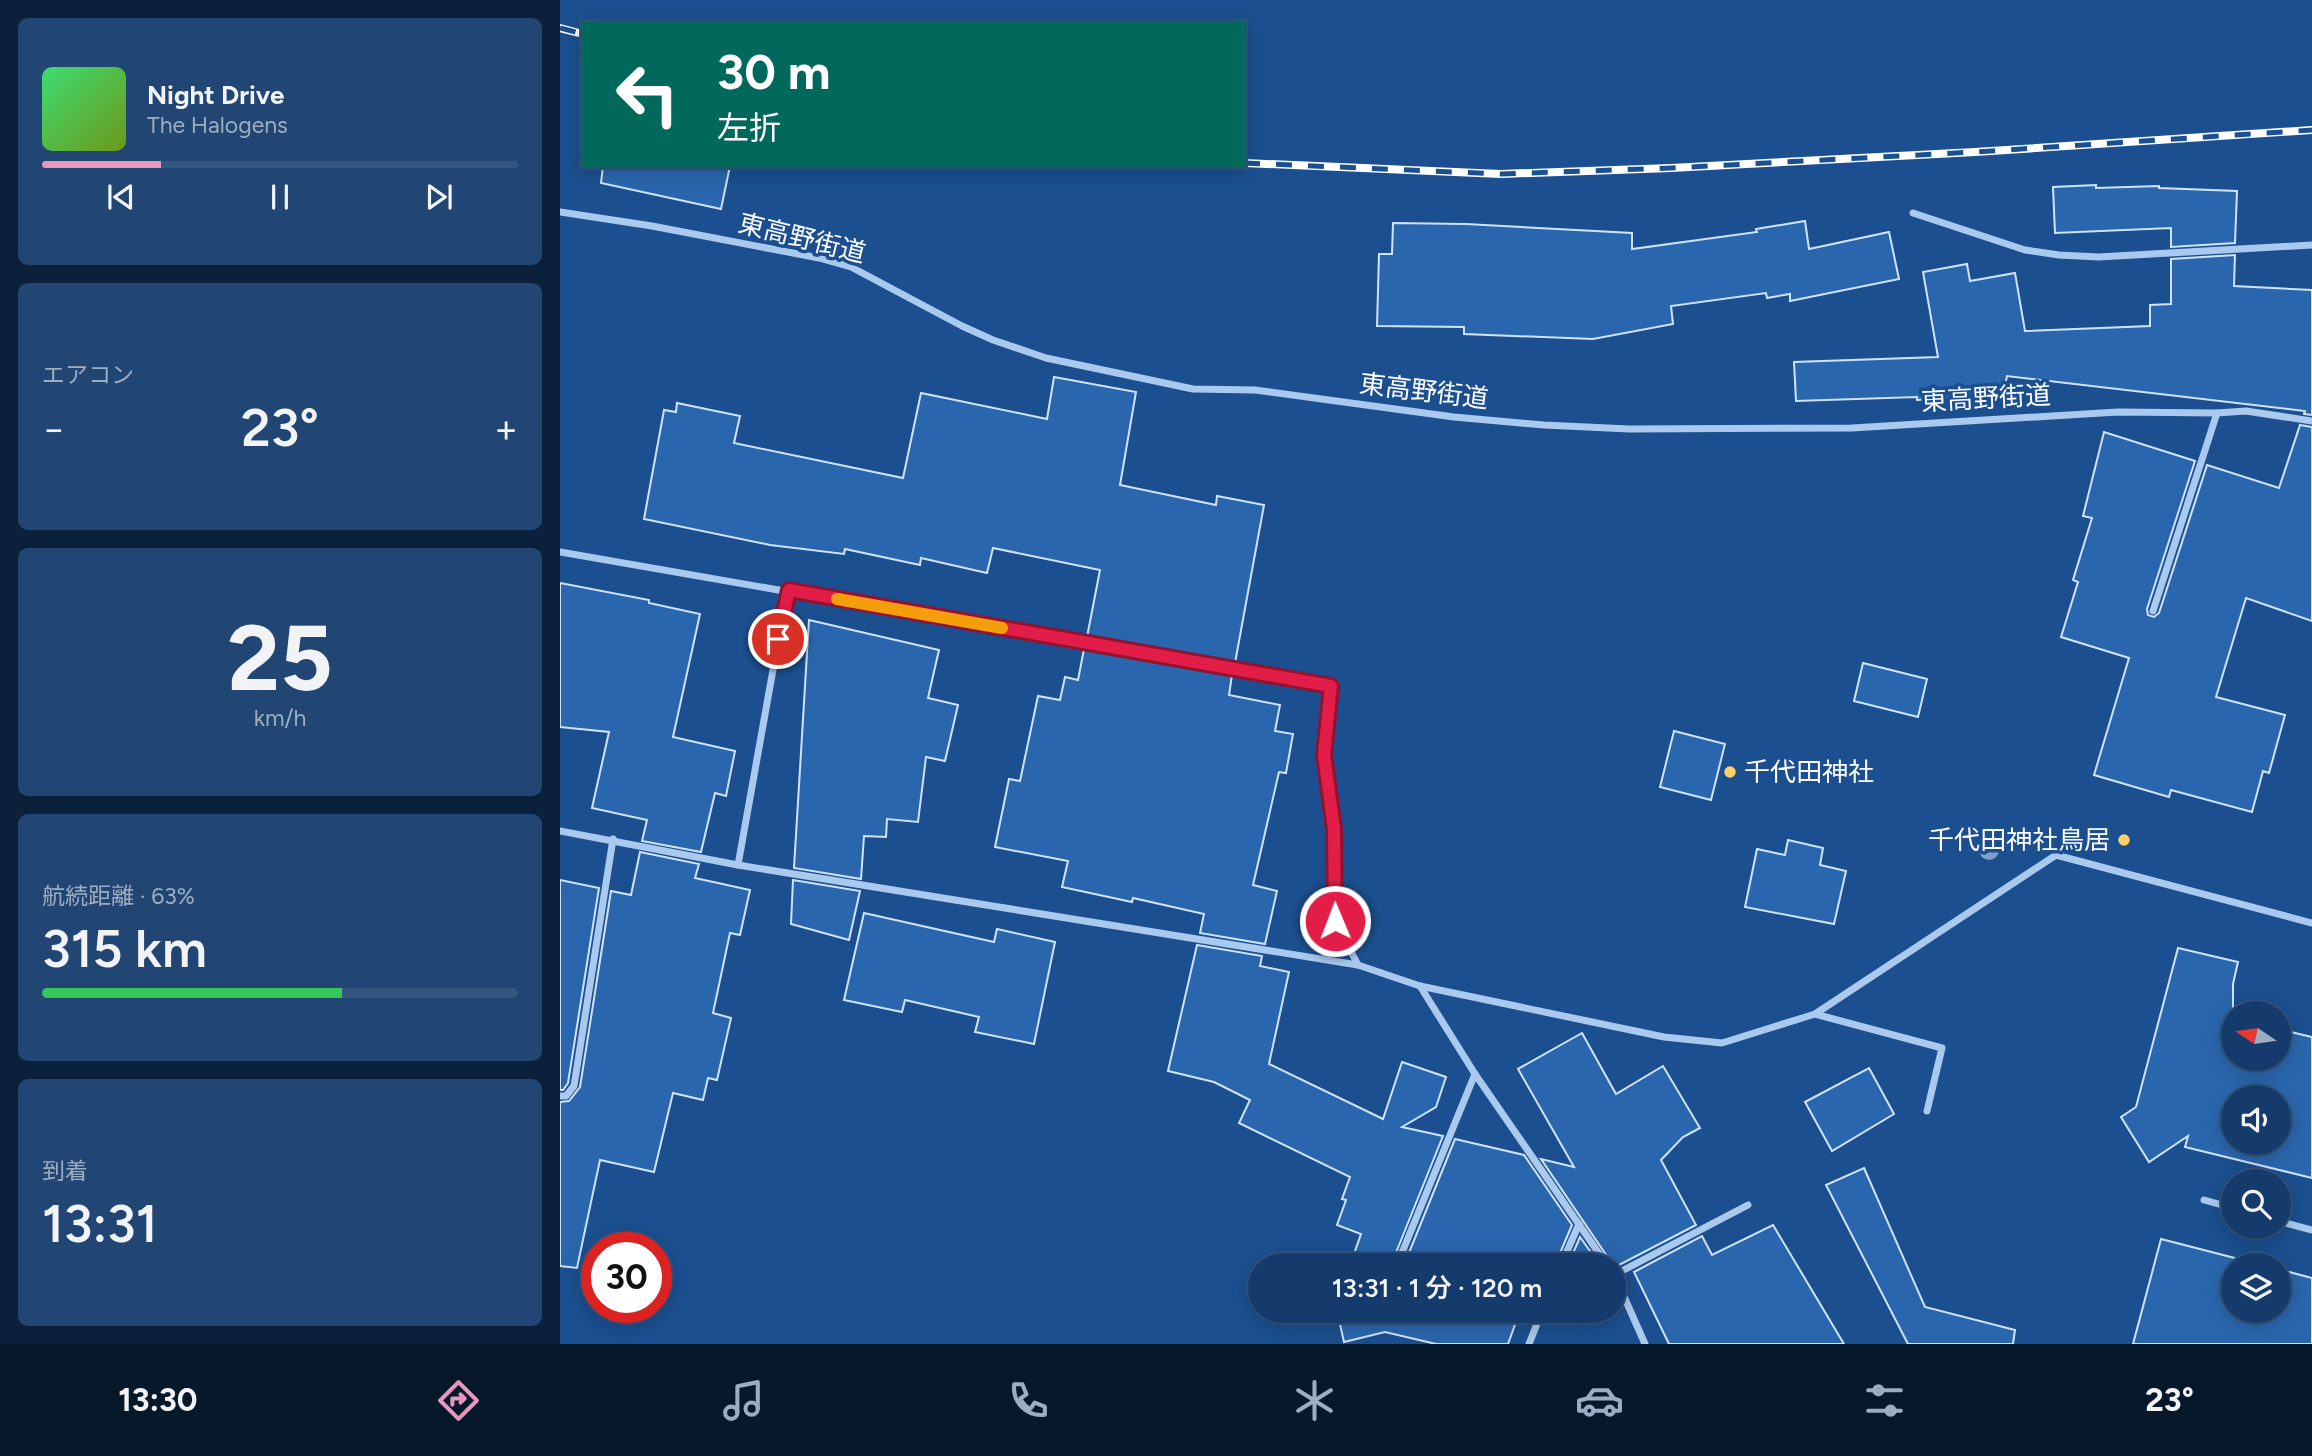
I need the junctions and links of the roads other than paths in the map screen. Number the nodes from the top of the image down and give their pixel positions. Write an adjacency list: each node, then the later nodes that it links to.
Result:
1 (560, 212): 4 (street, 東高野街道)
2 (1913, 213): 3 (street)
3 (2312, 245)
4 (2217, 413): 5 (street, 東高野街道); 8 (street)
5 (2312, 421)
6 (560, 552): 7 (street)
7 (789, 590): 11 (street); 13 (street)
8 (2153, 611)
9 (560, 831): 10 (street)
10 (613, 839): 11 (street); 17 (street)
11 (738, 865): 13 (street)
12 (2312, 923): 15 (street)
13 (1358, 965): 14 (street)
14 (1420, 986): 15 (street); 16 (street)
15 (1815, 1014): 18 (street)
16 (1475, 1074): 22 (street); 25 (street)
17 (560, 1096)
18 (1927, 1111)
19 (2204, 1200): 21 (street)
20 (1748, 1205): 28 (street)
21 (2221, 1205)
22 (1579, 1224): 26 (street); 27 (street)
23 (2291, 1224): 24 (street)
24 (2312, 1230)
25 (1402, 1253)
26 (1566, 1253)
27 (1599, 1253)
28 (1626, 1269)
29 (1626, 1302): 32 (street)
30 (1537, 1323): 31 (street)
31 (1529, 1344)
32 (1645, 1344)

